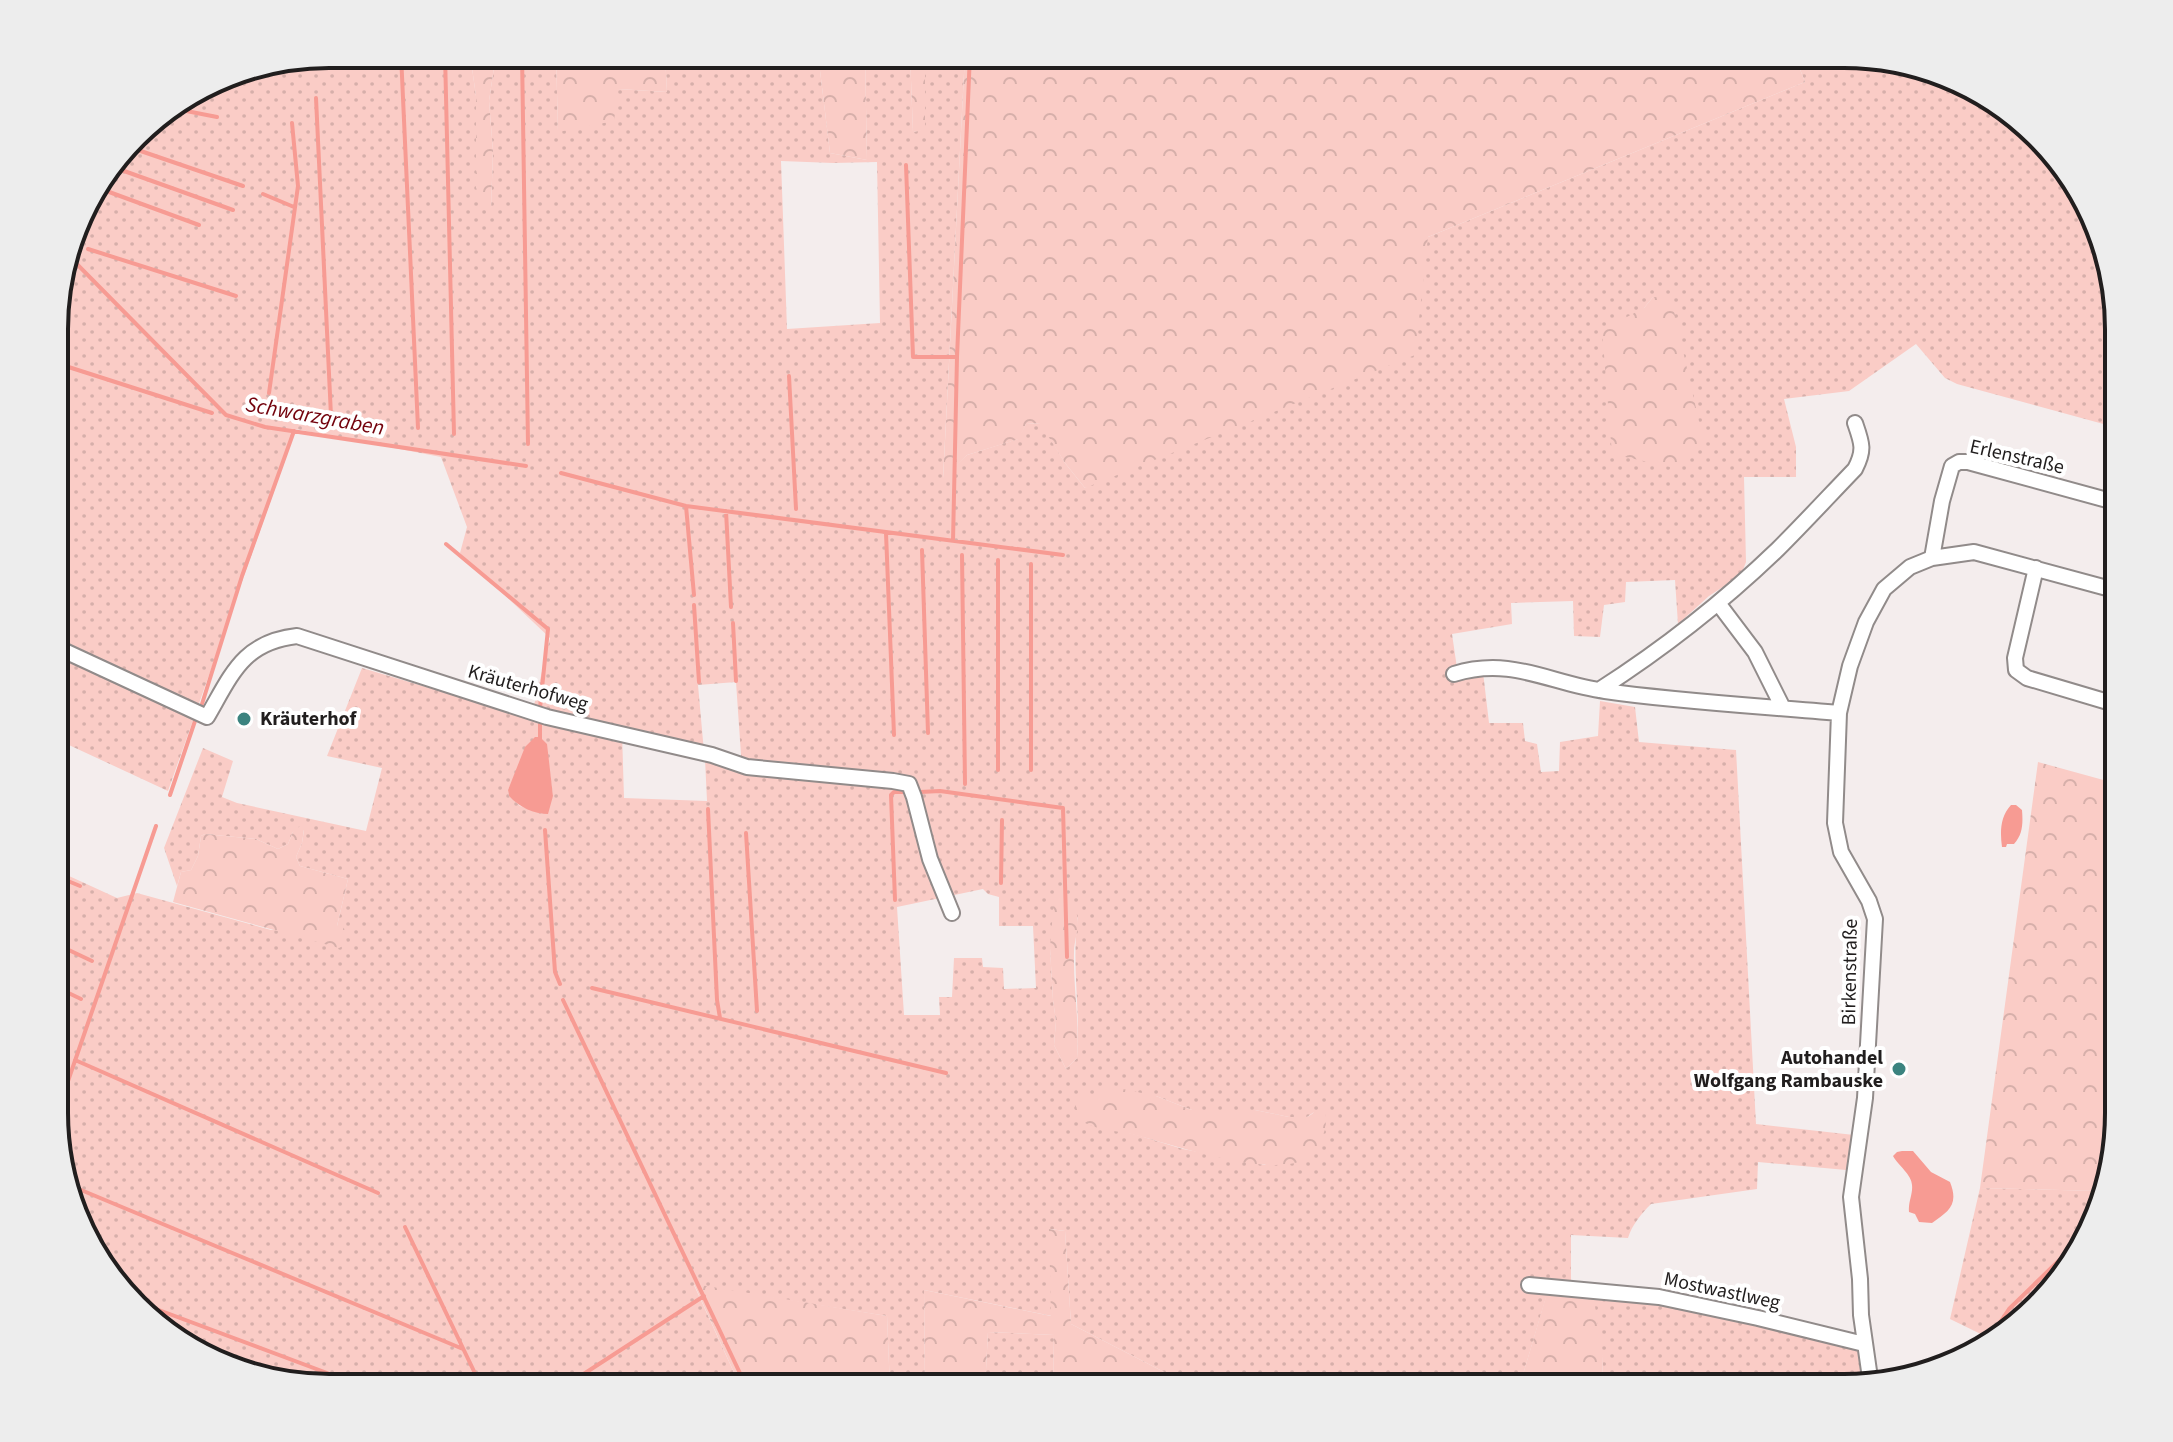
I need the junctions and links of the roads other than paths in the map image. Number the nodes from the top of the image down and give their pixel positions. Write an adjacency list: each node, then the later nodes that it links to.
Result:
1 (1855, 423): 6 (street)
2 (2104, 499): 3 (street, Erlenstraße)
3 (1932, 558): 4 (street); 12 (street, Birkenstraße)
4 (2036, 568): 5 (street); 10 (street)
5 (2104, 587)
6 (1718, 603): 9 (street); 11 (street)
7 (68, 653): 13 (street, Kräuterhofweg)
8 (1454, 674): 9 (street)
9 (1599, 690): 11 (street)
10 (2104, 701)
11 (1783, 708): 12 (street)
12 (1839, 713): 15 (street, Birkenstraße)
13 (952, 913)
14 (1529, 1285): 15 (street, Mostwastlweg)
15 (1864, 1344): 16 (street)
16 (1869, 1372)

